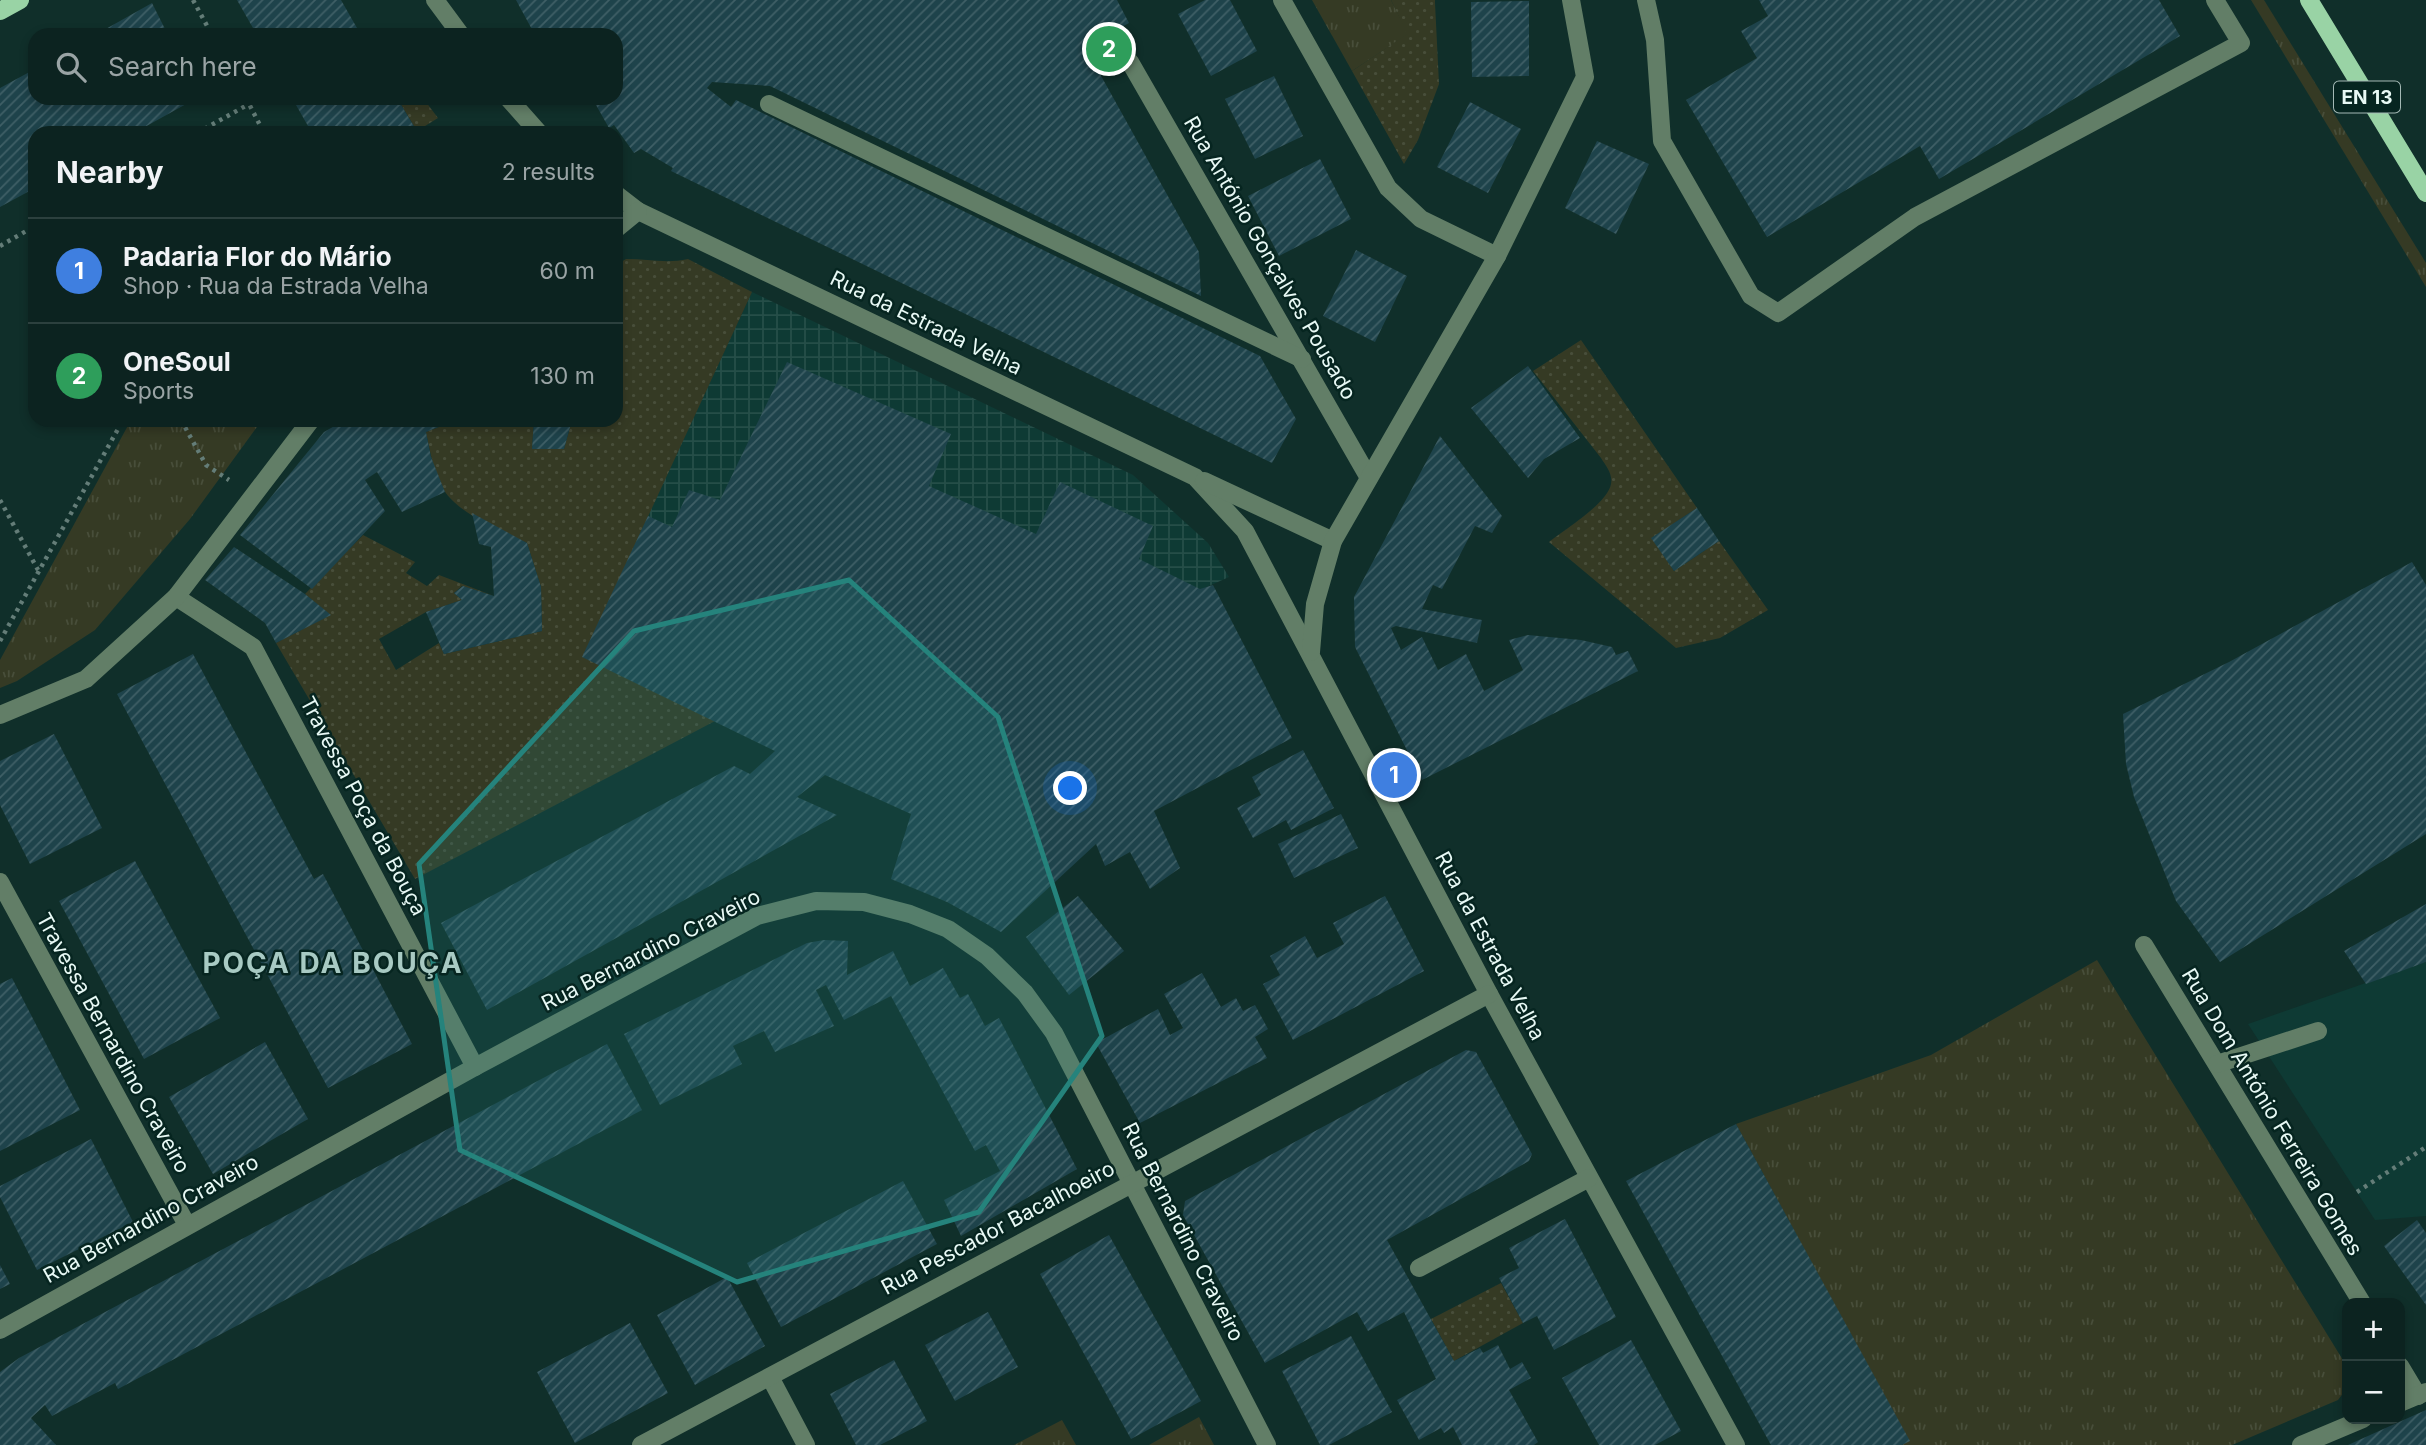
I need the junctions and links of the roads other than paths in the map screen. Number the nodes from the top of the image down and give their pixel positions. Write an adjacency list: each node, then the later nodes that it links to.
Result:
1 (435, 0): 7 (street)
2 (1282, 0): 16 (street)
3 (1571, 0): 16 (street)
4 (1646, 0): 5 (street)
5 (2215, 0)
6 (2309, 0): 12 (main road, EN 13)
7 (456, 28)
8 (1130, 62): 17 (street, Rua António Gonçalves Pousado)
9 (769, 104): 17 (street)
10 (514, 105): 11 (street)
11 (533, 126)
12 (2426, 193)
13 (623, 199): 14 (street, Rua da Estrada Velha)
14 (639, 211): 15 (street); 19 (street, Rua da Estrada Velha)
15 (623, 224)
16 (1497, 256): 20 (street)
17 (1302, 359): 20 (street, Rua António Gonçalves Pousado)
18 (306, 427): 22 (street)
19 (1195, 477): 21 (street, Rua da Estrada Velha); 23 (street, Rua da Estrada Velha)
20 (1369, 478): 21 (street)
21 (1333, 541): 23 (street)
22 (176, 597): 24 (street); 30 (street, Travessa Poça da Bouça)
23 (1311, 652): 27 (street, Rua da Estrada Velha)
24 (0, 715)
25 (0, 882): 33 (street, Travessa Bernardino Craveiro)
26 (2144, 945): 29 (street, Rua Dom António Ferreira Gomes)
27 (1489, 994): 31 (street, Rua da Estrada Velha); 32 (street, Rua Pescador Bacalhoeiro)
28 (2318, 1031): 29 (street)
29 (2217, 1064): 35 (street, Rua Dom António Ferreira Gomes)
30 (475, 1067): 32 (street, Rua Bernardino Craveiro); 33 (street, Rua Bernardino Craveiro)
31 (1590, 1178): 34 (street); 45 (street, Rua da Estrada Velha)
32 (1132, 1182): 38 (street, Rua Pescador Bacalhoeiro); 44 (street, Rua Bernardino Craveiro)
33 (187, 1225): 36 (street, Rua Bernardino Craveiro)
34 (1419, 1268)
35 (2359, 1298)
36 (0, 1329)
37 (2405, 1372): 39 (street)
38 (770, 1377): 42 (street, Rua Pescador Bacalhoeiro); 43 (street)
39 (2422, 1394): 40 (street)
40 (2405, 1401)
41 (2351, 1424): 46 (street)
42 (641, 1445)
43 (806, 1445)
44 (1267, 1445)
45 (1736, 1445)
46 (2301, 1445)

